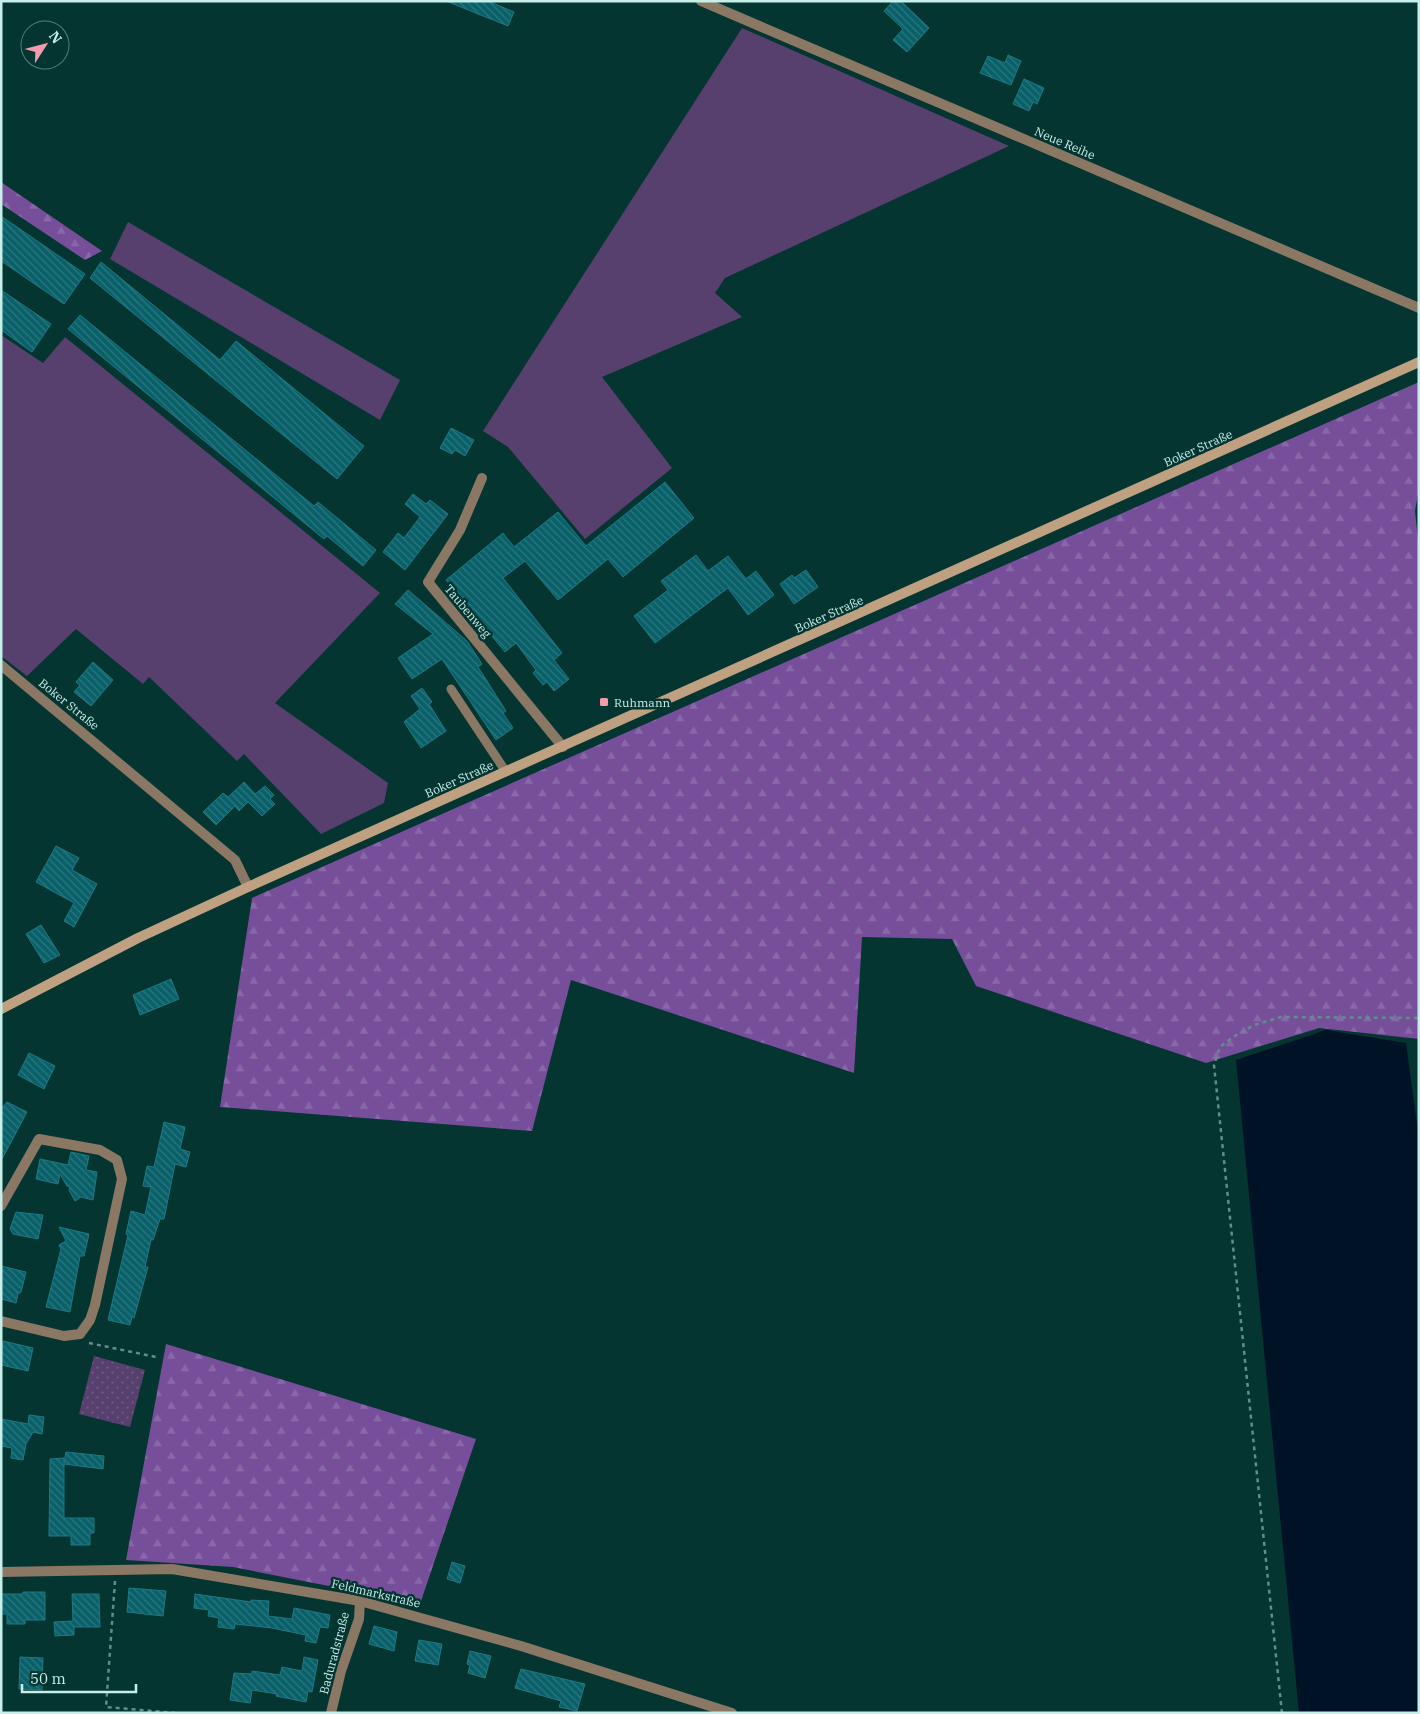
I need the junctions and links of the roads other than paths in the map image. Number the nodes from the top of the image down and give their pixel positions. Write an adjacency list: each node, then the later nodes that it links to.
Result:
1 (701, 1): 2 (street, Neue Reihe)
2 (1419, 308)
3 (1419, 362): 7 (main road, Boker Straße)
4 (482, 478): 7 (street, Taubenweg)
5 (1, 665): 9 (street, Boker Straße)
6 (451, 689): 8 (lane)
7 (563, 747): 8 (main road, Boker Straße)
8 (506, 772): 9 (main road, Boker Straße)
9 (248, 887): 10 (main road, Boker Straße)
10 (1, 1009)
11 (1, 1206): 12 (street)
12 (1, 1321)
13 (1, 1572): 14 (street, Feldmarkstraße)
14 (360, 1600): 15 (street, Baduradstraße); 16 (street, Feldmarkstraße)
15 (331, 1713)
16 (732, 1713)

